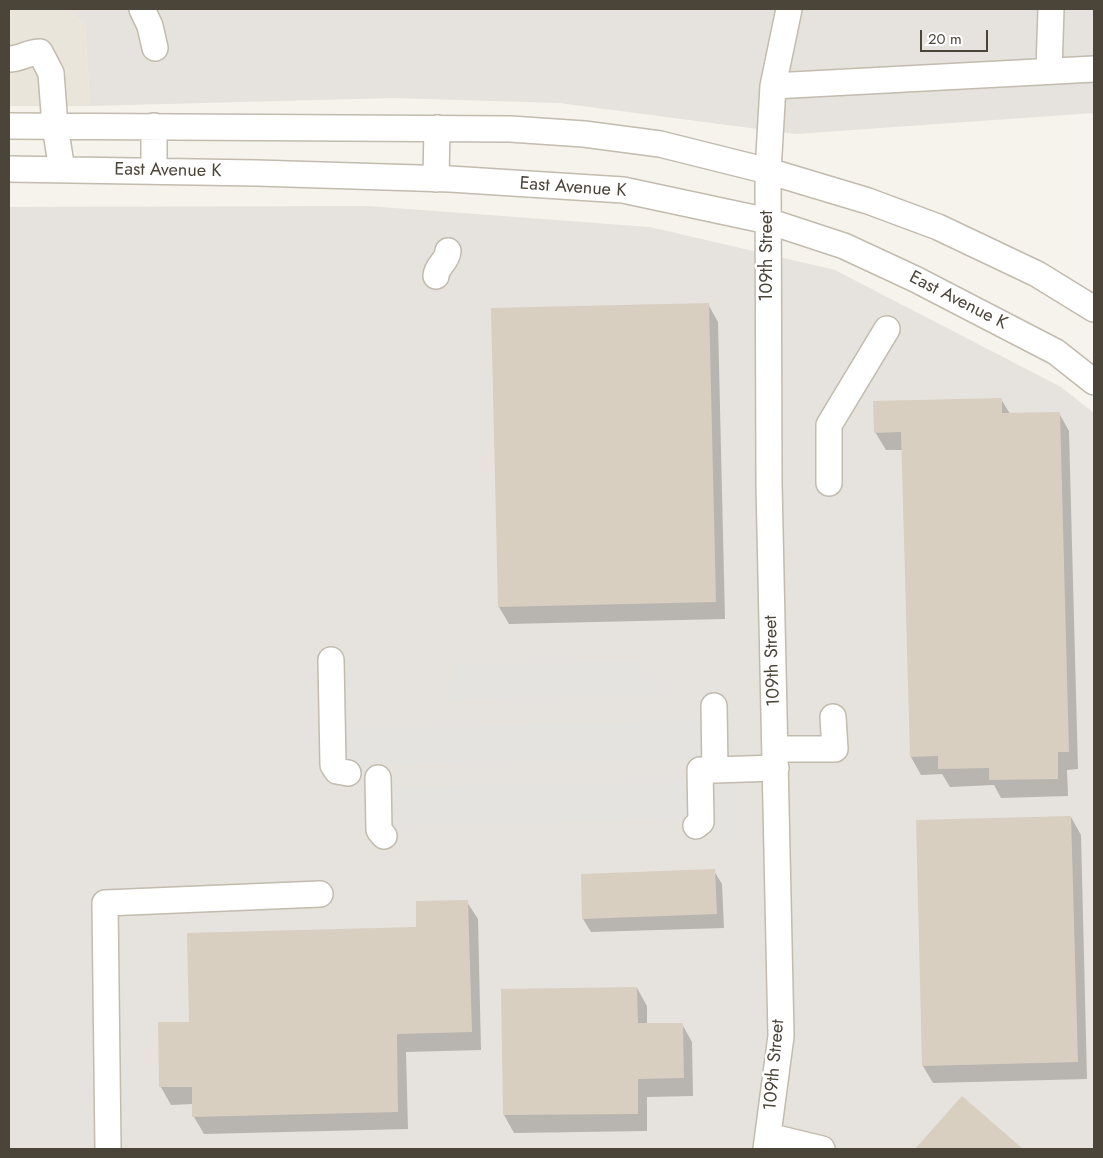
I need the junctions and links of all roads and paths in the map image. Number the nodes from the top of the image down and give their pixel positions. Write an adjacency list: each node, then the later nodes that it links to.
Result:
1 (142, 9): 4 (street)
2 (789, 9): 8 (street, 109th Street)
3 (1051, 9): 7 (street)
4 (155, 48)
5 (9, 59): 10 (street)
6 (1094, 69): 7 (street)
7 (1049, 71): 8 (street)
8 (773, 86): 16 (street, 109th Street)
9 (9, 126): 10 (street)
10 (55, 126): 11 (street); 14 (street)
11 (154, 126): 12 (street); 15 (street)
12 (437, 128): 16 (street); 17 (street)
13 (9, 170): 14 (street, East Avenue K)
14 (62, 170): 15 (street, East Avenue K)
15 (154, 171): 17 (street, East Avenue K)
16 (768, 171): 18 (street, 109th Street); 21 (street)
17 (436, 179): 18 (street, East Avenue K)
18 (768, 221): 23 (street, East Avenue K); 28 (street, 109th Street)
19 (448, 251): 20 (street)
20 (436, 276)
21 (1094, 309)
22 (887, 329): 24 (street)
23 (1094, 382)
24 (828, 483)
25 (331, 660): 30 (street)
26 (714, 706): 28 (street)
27 (834, 716): 28 (street)
28 (776, 758): 35 (street, 109th Street)
29 (700, 770): 32 (street)
30 (348, 773)
31 (378, 778): 33 (street)
32 (696, 826)
33 (384, 836)
34 (320, 894): 36 (street)
35 (767, 1143): 37 (street)
36 (108, 1149)
37 (822, 1149)

